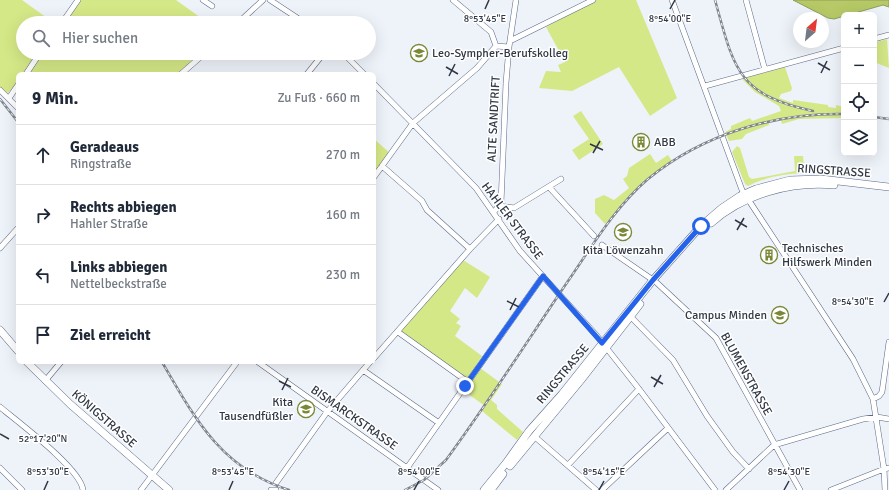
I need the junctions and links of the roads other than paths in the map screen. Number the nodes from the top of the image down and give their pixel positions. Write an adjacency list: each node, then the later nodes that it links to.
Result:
1 (78, 0): 11 (street)
2 (203, 0): 10 (street)
3 (263, 0): 12 (street)
4 (270, 0): 13 (street)
5 (453, 0): 17 (street)
6 (516, 0): 16 (street, ALTE SANDTRIFT)
7 (593, 0): 16 (street)
8 (672, 0): 30 (street)
9 (746, 0): 24 (street)
10 (212, 6)
11 (67, 16)
12 (246, 16)
13 (294, 16)
14 (889, 35): 15 (street)
15 (877, 38)
16 (510, 41): 18 (street, ALTE SANDTRIFT)
17 (496, 46): 18 (street); 35 (street)
18 (509, 47): 43 (street, ALTE SANDTRIFT)
19 (841, 49): 24 (street)
20 (35, 60): 25 (street)
21 (197, 60): 26 (street)
22 (318, 60): 27 (street)
23 (350, 60): 28 (street)
24 (765, 70): 30 (street)
25 (27, 72)
26 (183, 72)
27 (308, 72)
28 (362, 72)
29 (376, 86): 35 (street, HAHLER STRASSE)
30 (705, 86): 42 (street)
31 (16, 88): 33 (street)
32 (0, 90): 33 (street)
33 (8, 98): 34 (street)
34 (16, 106)
35 (413, 123): 36 (street); 44 (street, HAHLER STRASSE)
36 (382, 166): 37 (street); 50 (street)
37 (376, 174)
38 (561, 179): 40 (street)
39 (889, 186): 42 (main road, RINGSTRASSE)
40 (549, 187): 43 (street); 47 (street)
41 (889, 191): 42 (main road, RINGSTRASSE)
42 (746, 197): 52 (main road, RINGSTRASSE); 69 (street)
43 (500, 206): 44 (street)
44 (494, 212): 45 (street, HAHLER STRASSE)
45 (499, 219): 50 (street); 51 (street, HAHLER STRASSE)
46 (16, 230): 49 (street)
47 (594, 236)
48 (602, 245): 52 (street, BLUMENSTRASSE)
49 (0, 248)
50 (470, 249): 55 (street)
51 (543, 276): 57 (street, HAHLER STRASSE); 67 (street)
52 (655, 282): 53 (main road, RINGSTRASSE); 57 (main road, RINGSTRASSE); 77 (street, BLUMENSTRASSE)
53 (631, 316): 57 (main road, RINGSTRASSE); 82 (street)
54 (0, 330): 58 (main road)
55 (398, 332): 59 (street); 67 (street)
56 (889, 342): 69 (street)
57 (604, 346): 68 (street, HAHLER STRASSE); 76 (main road, RINGSTRASSE); 92 (main road, RINGSTRASSE)
58 (16, 349)
59 (376, 356)
60 (29, 364): 66 (main road, KÖNIGSTRASSE)
61 (59, 364): 66 (street)
62 (236, 364): 83 (street)
63 (261, 364): 71 (street, BISMARCKSTRASSE)
64 (368, 364): 65 (street)
65 (364, 370): 71 (street); 74 (street)
66 (45, 381): 83 (main road, KÖNIGSTRASSE)
67 (468, 382): 74 (street)
68 (639, 389): 75 (street, HAHLER STRASSE); 78 (street)
69 (873, 399): 72 (street)
70 (0, 407): 87 (street)
71 (327, 412): 80 (street, BISMARCKSTRASSE); 84 (street)
72 (877, 417): 73 (street); 77 (street); 81 (street)
73 (889, 419)
74 (439, 423): 80 (street)
75 (668, 428): 95 (street); 96 (street, HAHLER STRASSE)
76 (534, 436): 78 (street); 93 (main road, RINGSTRASSE)
77 (774, 445): 82 (street); 98 (street, BLUMENSTRASSE)
78 (568, 465): 94 (street)
79 (0, 468): 86 (street)
80 (407, 468): 85 (street, BISMARCKSTRASSE)
81 (887, 468): 99 (street); 100 (street)
82 (748, 469): 97 (street)
83 (153, 476): 88 (street); 89 (main road, KÖNIGSTRASSE)
84 (276, 483)
85 (434, 489)
86 (22, 490)
87 (83, 490)
88 (142, 490)
89 (169, 490)
90 (272, 490): 91 (street)
91 (276, 490)
92 (484, 490)
93 (491, 490)
94 (596, 490)
95 (602, 490)
96 (715, 490)
97 (726, 490)
98 (800, 490)
99 (831, 490)
100 (886, 490)

